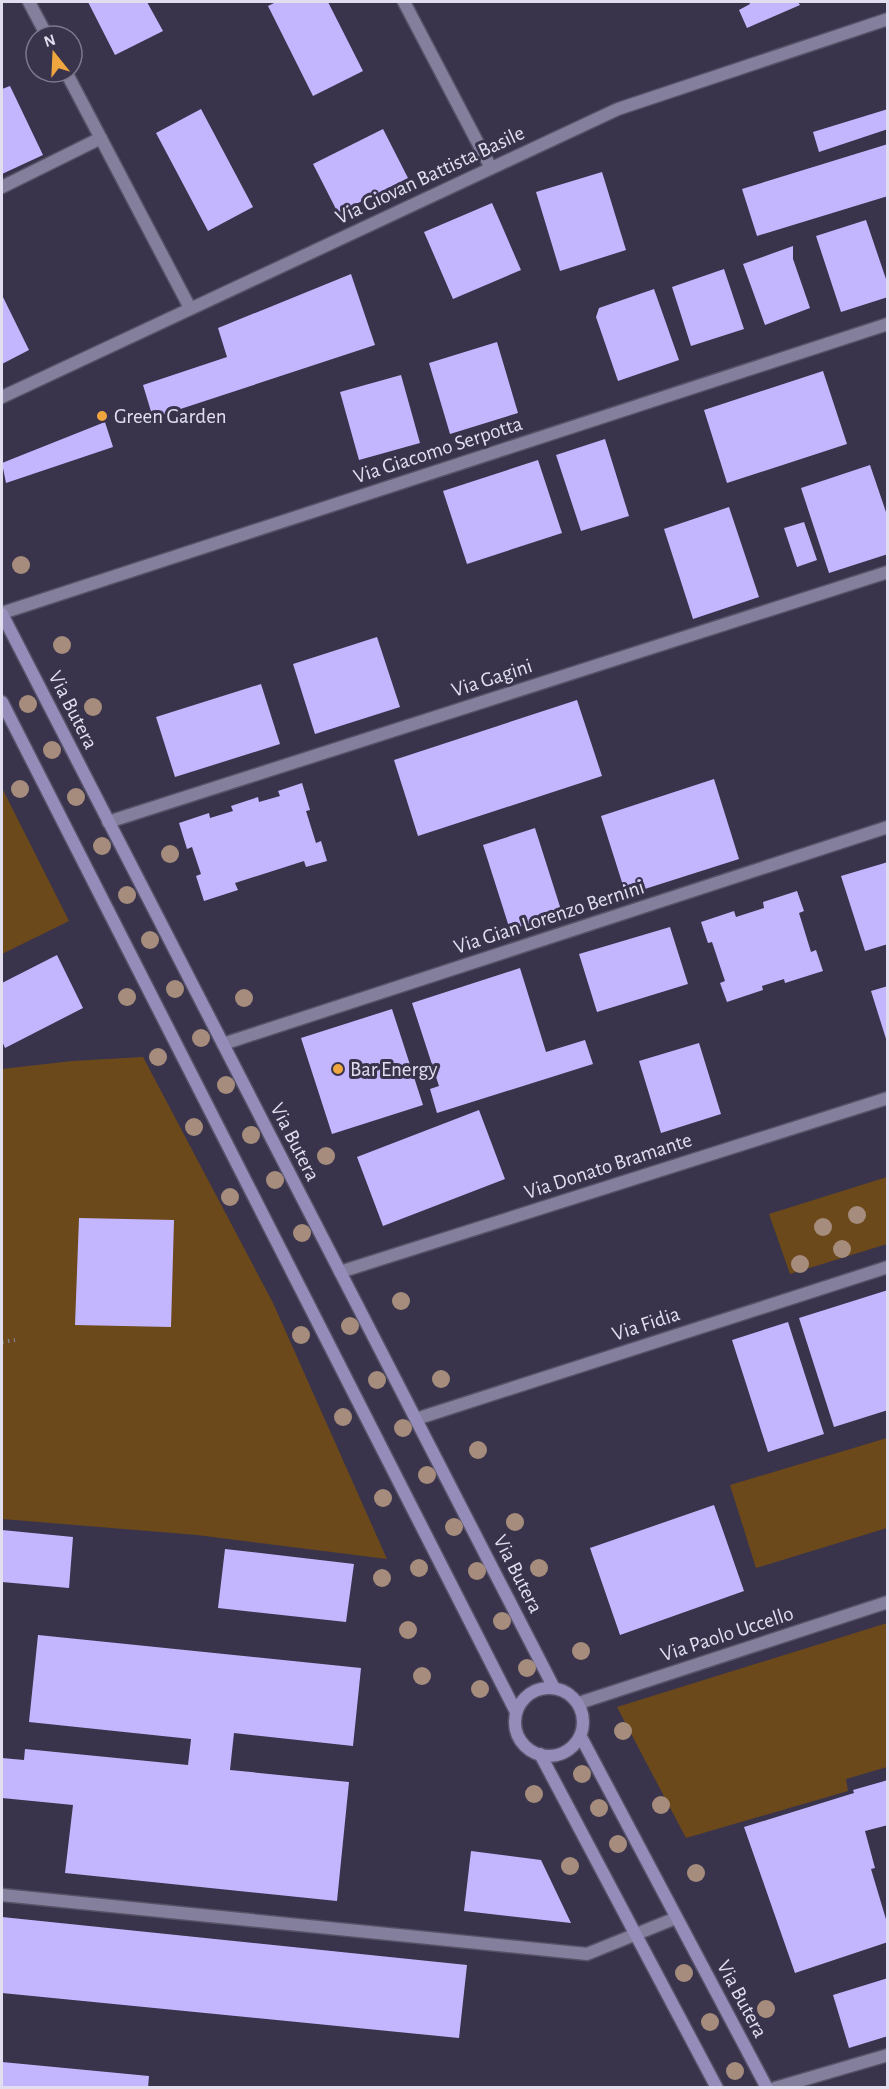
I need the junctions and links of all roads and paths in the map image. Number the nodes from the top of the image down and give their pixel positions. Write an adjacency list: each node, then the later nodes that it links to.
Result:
1 (29, 2): 4 (street)
2 (404, 2): 7 (street)
3 (888, 18): 7 (street, Via Giovan Battista Basile)
4 (41, 24)
5 (72, 84): 6 (street)
6 (101, 138): 8 (street); 9 (street)
7 (491, 168): 9 (street, Via Giovan Battista Basile)
8 (2, 186)
9 (190, 308): 11 (street, Via Giovan Battista Basile)
10 (888, 324): 13 (street, Via Giacomo Serpotta)
11 (2, 397)
12 (888, 572): 15 (street, Via Gagini)
13 (2, 613): 15 (main road, Via Butera)
14 (2, 702): 27 (main road)
15 (108, 822): 17 (main road, Via Butera)
16 (888, 827): 17 (street, Via Gian Lorenzo Bernini)
17 (223, 1044): 20 (main road, Via Butera)
18 (888, 1098): 20 (street, Via Donato Bramante)
19 (888, 1267): 23 (street, Via Fidia)
20 (340, 1272): 23 (main road, Via Butera)
21 (15, 1340): 22 (path)
22 (2, 1342)
23 (416, 1419): 25 (main road, Via Butera)
24 (888, 1602): 26 (street, Via Paolo Uccello)
25 (554, 1688): 26 (main road); 27 (main road)
26 (579, 1703): 28 (main road)
27 (516, 1712): 29 (main road)
28 (581, 1737): 29 (main road); 31 (main road, Via Butera)
29 (540, 1754): 32 (main road)
30 (2, 1895): 32 (street)
31 (676, 1918): 32 (street); 35 (main road, Via Butera)
32 (636, 1935): 34 (main road)
33 (888, 2055): 36 (street)
34 (717, 2088)
35 (767, 2088)
36 (775, 2088)

